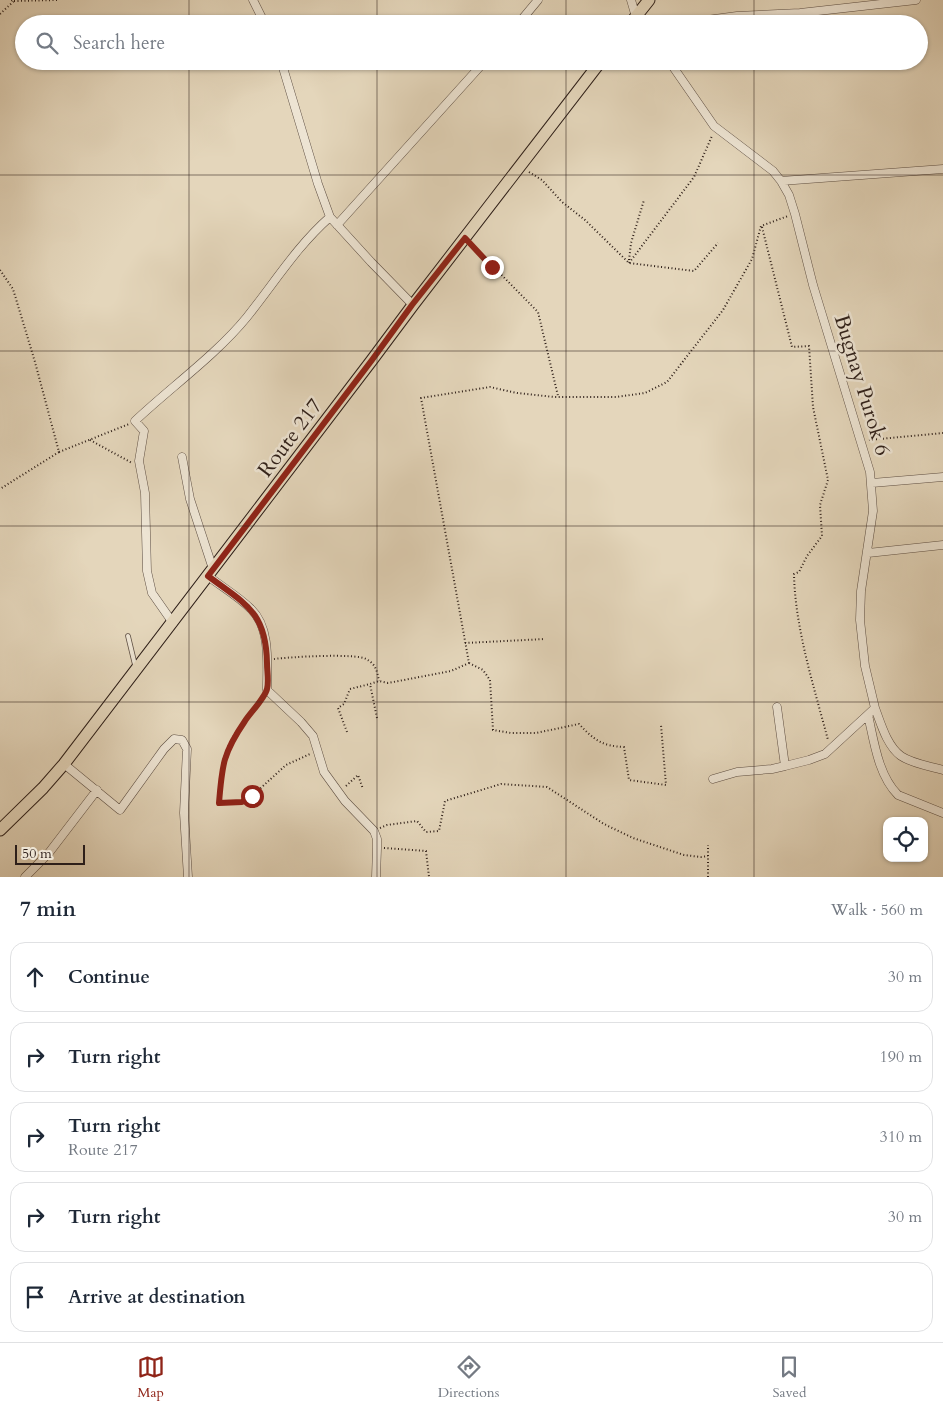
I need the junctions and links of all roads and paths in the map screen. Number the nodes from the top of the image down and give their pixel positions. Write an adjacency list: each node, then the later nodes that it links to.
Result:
1 (57, 0): 6 (path)
2 (253, 0): 9 (street)
3 (538, 0): 10 (street)
4 (631, 0): 11 (street)
5 (916, 0): 13 (street)
6 (12, 1): 8 (path)
7 (644, 2): 12 (main road)
8 (0, 14)
9 (260, 15)
10 (526, 15)
11 (632, 15)
12 (636, 15)
13 (753, 15)
14 (284, 70): 24 (street)
15 (477, 70): 25 (street)
16 (594, 70): 19 (main road, Route 217)
17 (674, 70): 18 (street, Bugnay Purok 6)
18 (716, 128): 21 (street, Bugnay Purok 6); 29 (path)
19 (521, 166): 27 (main road, Route 217); 29 (path)
20 (943, 169): 21 (street)
21 (781, 181): 23 (street, Bugnay Purok 6)
22 (644, 200): 29 (path)
23 (795, 214): 26 (path); 36 (street, Bugnay Purok 6)
24 (330, 216): 25 (street); 33 (street)
25 (337, 225): 31 (street)
26 (761, 226): 32 (path); 63 (path)
27 (465, 238): 31 (main road, Route 217); 32 (path)
28 (718, 244): 29 (path)
29 (628, 263)
30 (0, 270): 37 (path)
31 (412, 305): 45 (main road, Route 217)
32 (558, 397): 49 (path)
33 (135, 421): 35 (path); 39 (street)
34 (943, 433): 36 (path)
35 (90, 440): 37 (path); 39 (path)
36 (862, 441): 41 (street, Bugnay Purok 6)
37 (59, 452): 42 (path)
38 (182, 457): 45 (street)
39 (139, 468): 46 (street)
40 (943, 477): 41 (street)
41 (872, 483): 44 (street, Bugnay Purok 6)
42 (0, 489)
43 (943, 545): 44 (street)
44 (868, 553): 57 (street, Bugnay Purok 6)
45 (210, 573): 46 (main road, Route 217); 50 (street)
46 (172, 623): 52 (main road, Route 217)
47 (128, 636): 52 (lane)
48 (544, 639): 49 (path)
49 (466, 643): 51 (path)
50 (267, 660): 53 (path); 55 (street)
51 (469, 663): 53 (path); 60 (path)
52 (136, 671): 64 (main road, Route 217)
53 (379, 681): 54 (path)
54 (370, 684): 59 (path); 61 (path)
55 (267, 690): 62 (street); 62 (path)
56 (777, 707): 65 (street)
57 (875, 708): 58 (street); 66 (street, Bugnay Purok 6)
58 (868, 715): 63 (street); 71 (street)
59 (377, 718)
60 (661, 725)
61 (347, 732)
62 (318, 750): 70 (street)
63 (830, 750): 65 (street)
64 (64, 764): 69 (street); 72 (main road, Route 217)
65 (785, 766): 67 (street)
66 (943, 770)
67 (713, 779)
68 (363, 788): 70 (path)
69 (97, 790): 77 (street); 78 (street)
70 (340, 792): 73 (street)
71 (943, 813)
72 (0, 830)
73 (374, 831): 75 (street); 76 (path)
74 (708, 845): 76 (path)
75 (377, 848): 79 (street); 80 (path)
76 (708, 856): 81 (path)
77 (25, 877)
78 (188, 877)
79 (376, 877)
80 (429, 877)
81 (708, 877)

